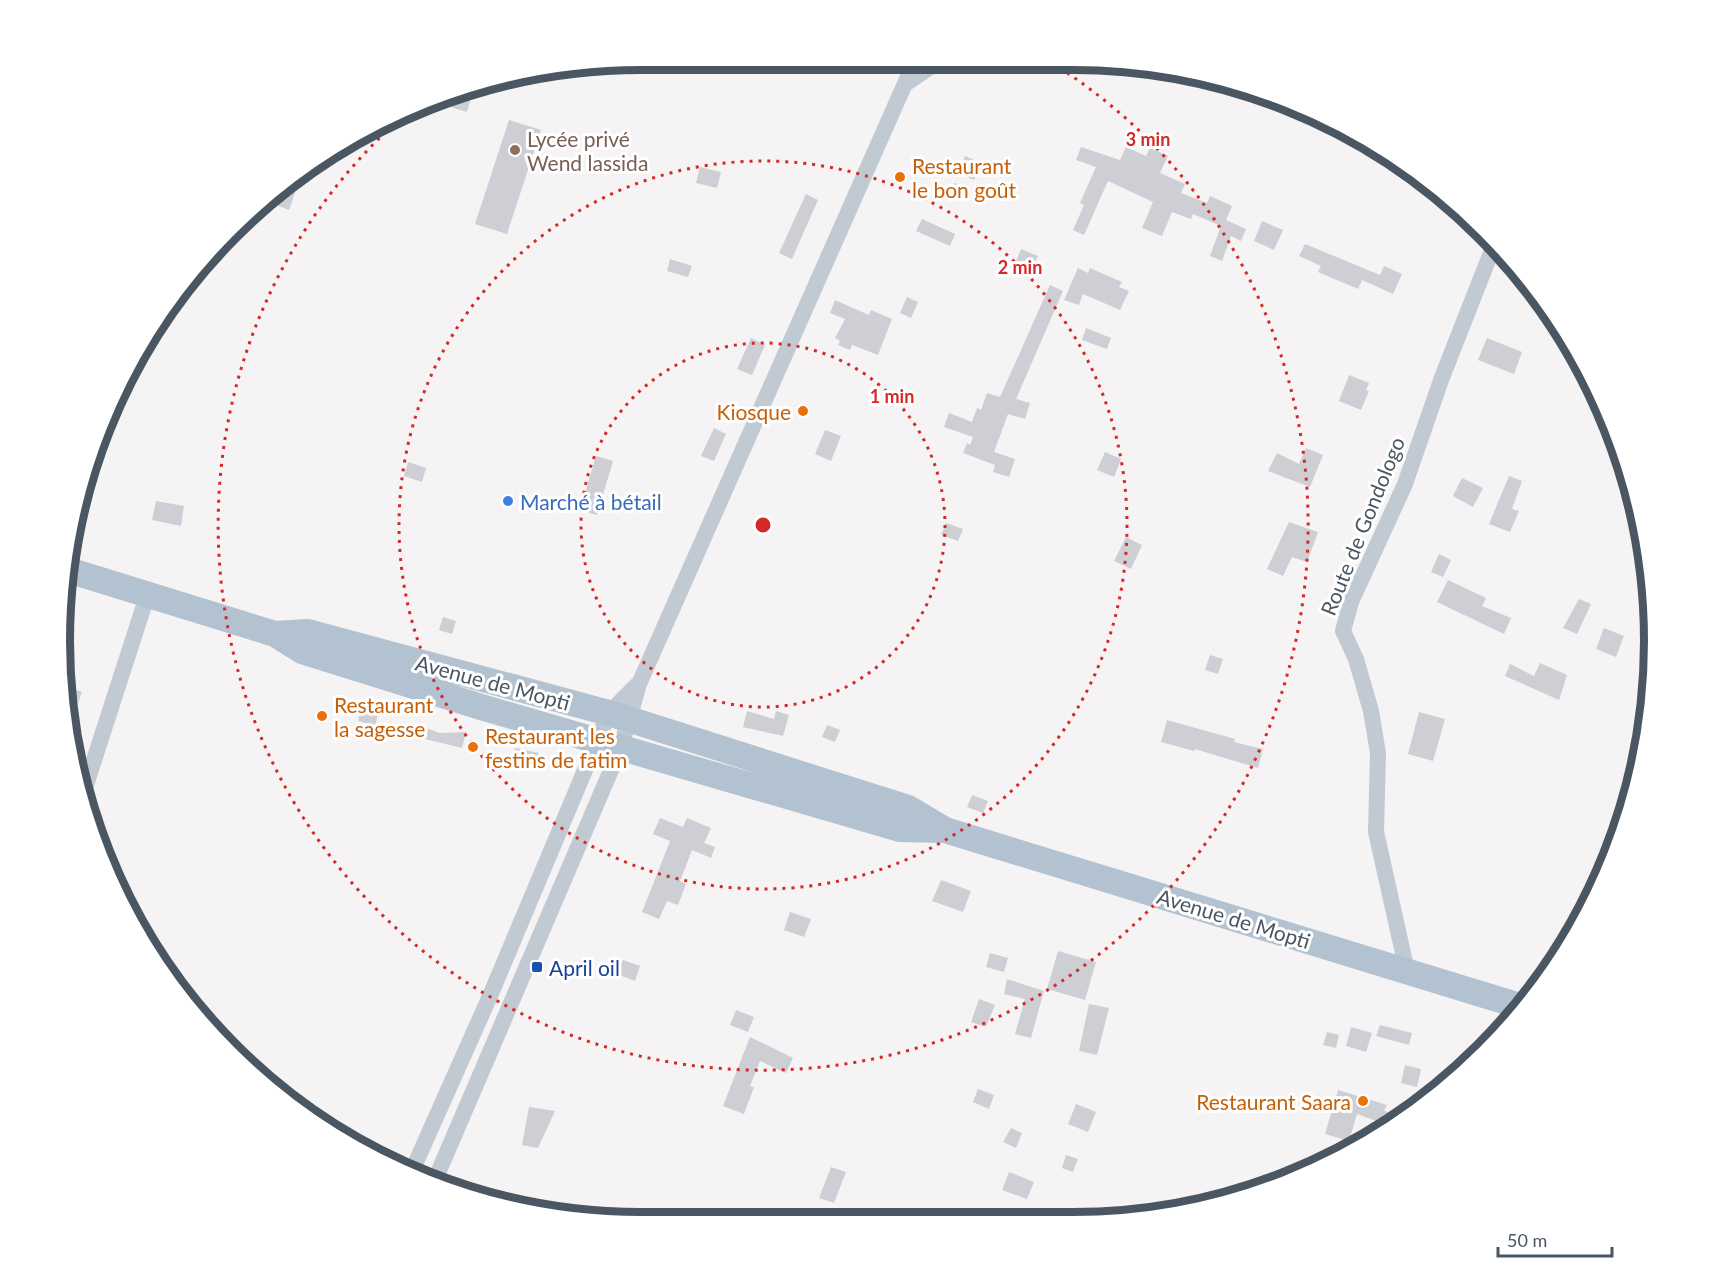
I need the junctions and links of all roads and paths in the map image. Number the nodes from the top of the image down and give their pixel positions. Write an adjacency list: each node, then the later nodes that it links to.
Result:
1 (911, 70): 3 (street)
2 (925, 70): 3 (street)
3 (904, 84): 8 (street)
4 (1491, 253): 12 (street, Route de Gondologo)
5 (75, 572): 6 (main road, Avenue de Mopti)
6 (148, 593): 7 (main road, Avenue de Mopti); 10 (street)
7 (275, 634): 8 (main road, Avenue de Mopti); 9 (main road, Avenue de Mopti)
8 (620, 716): 9 (street); 9 (street); 11 (main road, Avenue de Mopti)
9 (610, 744): 11 (main road, Avenue de Mopti); 14 (street); 15 (street)
10 (88, 780)
11 (945, 830): 12 (main road, Avenue de Mopti)
12 (1407, 971): 13 (main road, Avenue de Mopti)
13 (1513, 1004)
14 (415, 1165)
15 (437, 1174)

